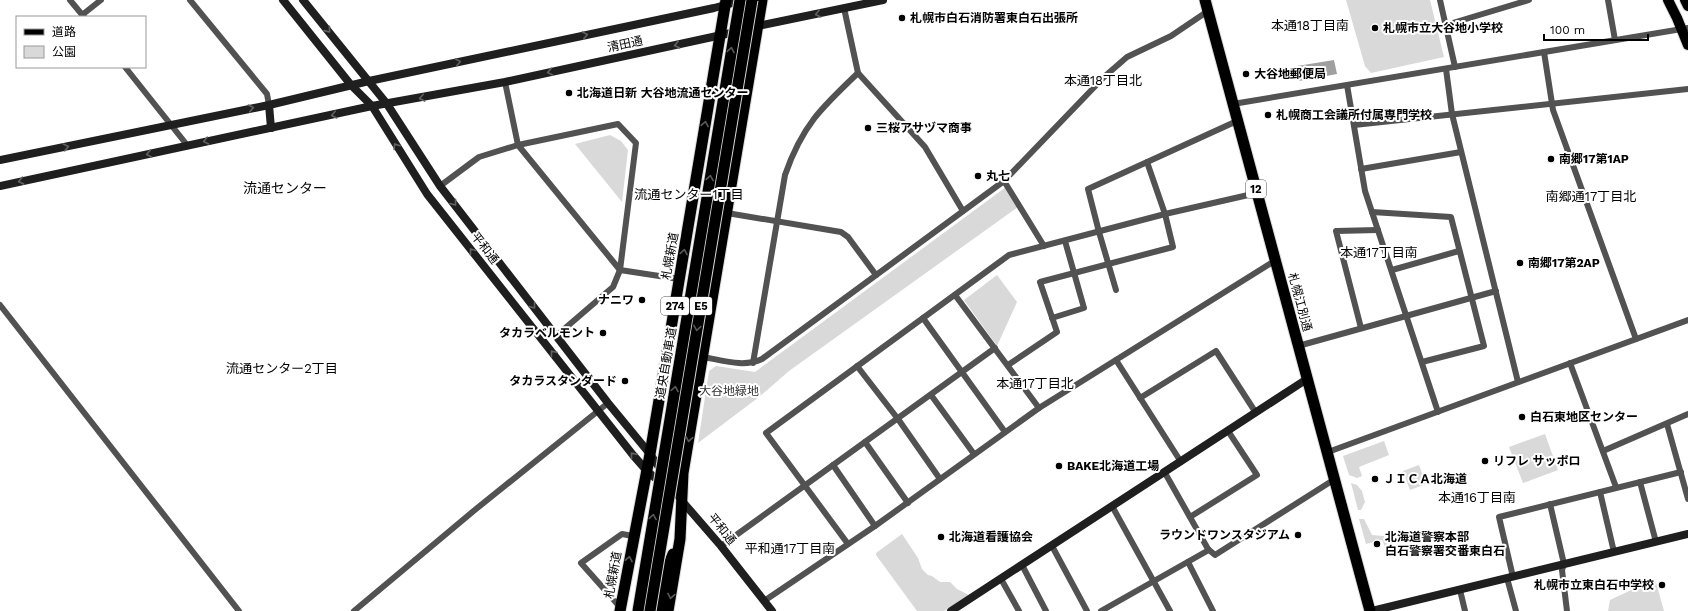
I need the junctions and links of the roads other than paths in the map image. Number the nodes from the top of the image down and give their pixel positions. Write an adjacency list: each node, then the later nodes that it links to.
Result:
1 (70, 0): 21 (street)
2 (101, 0): 21 (street)
3 (190, 0): 41 (street)
4 (283, 0): 35 (street, 平和通)
5 (303, 0): 33 (street, 平和通, one-way to 33)
6 (740, 0): 155 (highway, 道央自動車道 / E5, one-way to 6, bridge)
7 (745, 0): 17 (street, 清田通)
8 (752, 0): 156 (highway, 道央自動車道 / E5, one-way to 156, bridge)
9 (762, 0): 23 (highway)
10 (883, 0): 19 (street, 清田通)
11 (1205, 0): 20 (highway, 札幌江別通 / 12)
12 (1440, 0): 22 (street)
13 (1529, 0): 22 (street)
14 (1608, 0): 26 (street)
15 (1668, 0): 24 (main road)
16 (1685, 0): 18 (main road)
17 (725, 3): 25 (highway, 札幌新道 / 274); 33 (street, 清田通, one-way to 17)
18 (1688, 6)
19 (844, 8): 23 (street, 清田通, one-way to 23); 32 (street)
20 (1208, 11): 39 (highway, 札幌江別通 / 12); 54 (street)
21 (83, 16)
22 (1446, 25): 29 (street)
23 (758, 26): 25 (street, 清田通); 60 (highway)
24 (1685, 29): 26 (street); 27 (main road)
25 (720, 35): 34 (street, 清田通, one-way to 34); 74 (highway, 札幌新道 / 274, one-way to 25)
26 (1615, 40): 28 (street)
27 (1688, 45)
28 (1544, 52): 29 (street); 40 (street)
29 (1455, 67): 31 (street)
30 (125, 68): 45 (street)
31 (1446, 68): 36 (street); 43 (street)
32 (858, 74): 58 (street); 62 (street)
33 (369, 80): 35 (street, 清田通); 38 (street, 平和通)
34 (505, 82): 38 (street, 清田通, one-way to 38); 49 (street)
35 (351, 85): 41 (street, 清田通); 42 (street, 平和通)
36 (1347, 85): 39 (street); 46 (street)
37 (1688, 89): 40 (street)
38 (387, 104): 42 (street, 清田通); 56 (street, 平和通)
39 (1233, 104): 44 (highway, 札幌江別通 / 12)
40 (1552, 104): 43 (street); 86 (street)
41 (269, 105): 45 (street, 清田通, one-way to 41); 47 (street)
42 (372, 106): 47 (street, 清田通, one-way to 47); 103 (street, 平和通, one-way to 42)
43 (1452, 114): 46 (street); 50 (street)
44 (1237, 121): 52 (street); 57 (highway, 札幌江別通 / 12)
45 (172, 125): 48 (street); 51 (street, 清田通, one-way to 45)
46 (1354, 125): 53 (street)
47 (271, 128): 48 (street, 清田通, one-way to 48)
48 (187, 145): 55 (street, 清田通, one-way to 55)
49 (518, 145): 56 (street); 70 (street); 70 (street)
50 (1461, 152): 53 (street); 76 (street)
51 (0, 160)
52 (1147, 162): 61 (street); 64 (street)
53 (1362, 169): 59 (street)
54 (1004, 181): 58 (street); 66 (street)
55 (0, 186)
56 (440, 186): 85 (street, 平和通, one-way to 85)
57 (1257, 193): 61 (street); 68 (highway, 札幌江別通 / 12)
58 (963, 211): 73 (street)
59 (1372, 212): 63 (street); 67 (street)
60 (727, 213): 62 (street); 89 (highway)
61 (1165, 214): 64 (street); 69 (street)
62 (778, 222): 73 (street); 92 (street)
63 (1378, 230): 71 (street); 84 (street)
64 (1099, 232): 65 (street); 69 (street)
65 (1065, 241): 66 (street); 72 (street)
66 (1044, 246): 77 (street)
67 (1459, 251): 71 (street); 78 (street)
68 (1276, 260): 87 (highway, 札幌江別通 / 12); 90 (street)
69 (1109, 264): 72 (street); 75 (street)
70 (620, 270): 74 (street); 85 (street)
71 (1392, 270): 80 (street)
72 (1074, 273): 82 (street); 82 (street)
73 (876, 275): 92 (street)
74 (679, 279): 114 (highway, 札幌新道 / 274)
75 (1116, 290)
76 (1496, 291): 78 (street); 98 (street)
77 (955, 294): 81 (street); 88 (street)
78 (1471, 298): 80 (street); 91 (street)
79 (0, 305): 153 (street)
80 (1406, 315): 84 (street); 91 (street)
81 (923, 318): 95 (street); 96 (street)
82 (1052, 318): 94 (street)
83 (1688, 320): 86 (street)
84 (1361, 328): 87 (street)
85 (556, 336): 101 (street, 平和通)
86 (1636, 339): 93 (street)
87 (1298, 346): 97 (highway, 札幌江別通 / 12)
88 (995, 348): 94 (street); 96 (street)
89 (702, 357): 92 (street); 128 (highway, one-way to 128)
90 (1116, 360): 100 (street); 102 (street)
91 (1422, 362): 104 (street)
92 (753, 363)
93 (1570, 363): 98 (street); 112 (street)
94 (1008, 365): 102 (street)
95 (857, 366): 107 (street); 124 (street)
96 (963, 372): 99 (street); 110 (street)
97 (1307, 379): 105 (street); 113 (highway, 札幌江別通 / 12)
98 (1518, 382): 104 (street)
99 (931, 395): 107 (street); 115 (street)
100 (1140, 398): 105 (street); 116 (street)
101 (608, 403): 103 (street); 114 (street, 平和通)
102 (1039, 408): 110 (street)
103 (598, 411): 118 (street, 平和通, one-way to 103); 154 (street)
104 (1438, 412): 113 (street)
105 (1256, 413): 109 (street)
106 (1688, 414): 108 (street)
107 (898, 419): 111 (street); 121 (street)
108 (1667, 424): 112 (street); 120 (street)
109 (1228, 431): 116 (street); 132 (street)
110 (1005, 432): 115 (street)
111 (865, 442): 117 (street); 129 (street)
112 (1603, 451): 125 (street)
113 (1328, 452): 122 (highway, 札幌江別通 / 12)
114 (650, 454): 118 (highway, 札幌新道 / 274); 128 (street, 平和通)
115 (974, 454): 121 (street)
116 (1181, 462): 119 (street)
117 (832, 465): 124 (street); 133 (street)
118 (646, 471): 128 (street, 平和通); 135 (highway, 札幌新道 / 274)
119 (1164, 472): 131 (street); 132 (street)
120 (1681, 472): 123 (street); 127 (street)
121 (940, 479): 129 (street)
122 (1335, 479): 141 (street); 168 (highway, 札幌江別通 / 12)
123 (1640, 482): 125 (street); 137 (street)
124 (805, 485): 138 (street); 139 (street)
125 (1616, 487): 126 (street)
126 (1600, 492): 130 (street); 142 (street)
127 (1688, 499)
128 (682, 501): 136 (highway); 139 (street, 平和通)
129 (908, 502): 133 (street)
130 (1550, 504): 144 (street); 146 (street)
131 (1112, 506): 140 (street); 148 (street)
132 (1190, 517): 141 (street)
133 (876, 526): 138 (street)
134 (1688, 534): 137 (street)
135 (633, 536): 152 (highway, 札幌新道 / 274, one-way to 135); 152 (street)
136 (680, 539): 157 (highway); 158 (highway, one-way to 158)
137 (1656, 542): 142 (street)
138 (848, 544): 150 (street)
139 (721, 546): 150 (street, 平和通)
140 (1052, 546): 145 (street); 163 (street)
141 (1208, 549): 143 (street)
142 (1614, 552): 144 (street)
143 (1188, 562): 148 (street); 167 (street)
144 (1564, 564): 146 (street); 171 (street)
145 (1022, 565): 147 (street); 162 (street)
146 (1510, 578): 149 (street); 170 (street)
147 (1001, 579): 160 (street); 161 (street)
148 (1154, 580): 151 (street); 166 (street)
149 (1460, 590): 168 (street); 169 (street)
150 (764, 601): 159 (street, 平和通)
151 (1113, 605): 164 (street); 165 (street)
152 (623, 610)
153 (239, 611)
154 (354, 611)
155 (638, 611)
156 (650, 611)
157 (659, 611)
158 (668, 611)
159 (772, 611)
160 (951, 611)
161 (1019, 611)
162 (1046, 611)
163 (1087, 611)
164 (1101, 611)
165 (1117, 611)
166 (1170, 611)
167 (1213, 611)
168 (1371, 611)
169 (1466, 611)
170 (1516, 611)
171 (1567, 611)

